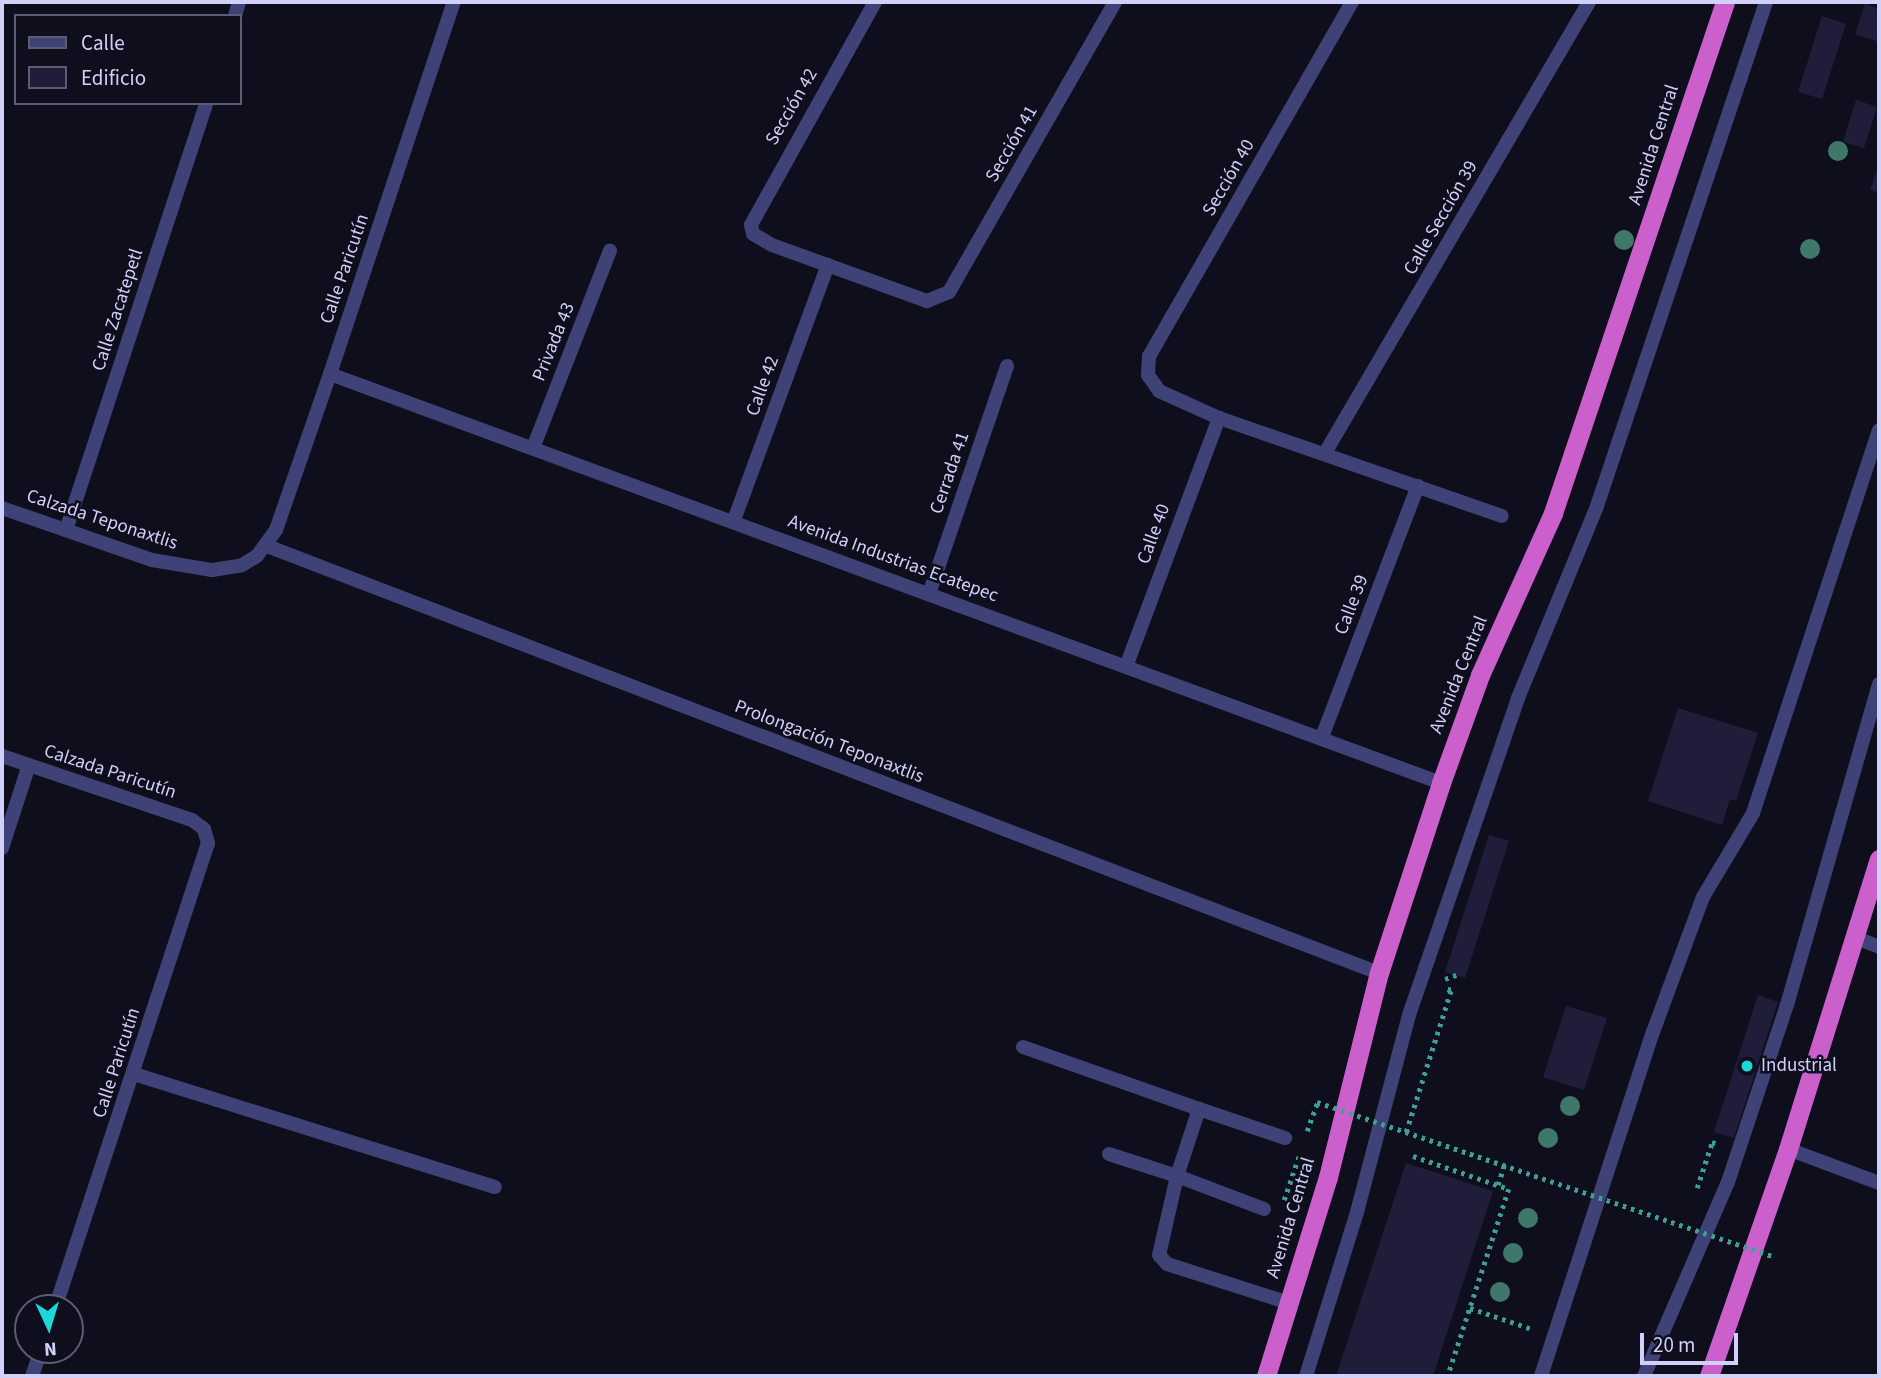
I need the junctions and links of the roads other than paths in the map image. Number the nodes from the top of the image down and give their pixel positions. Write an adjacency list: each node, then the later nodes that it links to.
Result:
1 (454, 2): 12 (street, Calle Paricutín)
2 (875, 2): 10 (street, Sección 42)
3 (1115, 2): 10 (street, Sección 41)
4 (1352, 2): 13 (street, Sección 40)
5 (1589, 2): 16 (street, Calle Sección 39)
6 (1725, 2): 29 (highway, Avenida Central)
7 (1766, 2): 49 (street)
8 (205, 105): 21 (street, Calle Zacatepetl)
9 (610, 251): 15 (street, Privada 43)
10 (828, 265): 20 (street, Calle 42)
11 (1007, 366): 23 (street, Cerrada 41)
12 (330, 374): 15 (street, Avenida Industrias Ecatepec); 22 (street, Calle Paricutín)
13 (1219, 418): 16 (street); 24 (street, Calle 40)
14 (1879, 430): 50 (street)
15 (533, 448): 20 (street, Avenida Industrias Ecatepec)
16 (1325, 453): 17 (street)
17 (1419, 486): 19 (street); 26 (street, Calle 39)
18 (2, 508): 21 (street, Calzada Teponaxtlis)
19 (1502, 516)
20 (734, 520): 23 (street, Avenida Industrias Ecatepec)
21 (66, 530): 22 (street, Calzada Teponaxtlis)
22 (267, 546): 35 (street, Prolongación Teponaxtlis)
23 (929, 594): 24 (street, Avenida Industrias Ecatepec)
24 (1127, 664): 26 (street, Avenida Industrias Ecatepec)
25 (1879, 684): 51 (street)
26 (1322, 737): 29 (street, Avenida Industrias Ecatepec)
27 (2, 756): 28 (street, Calzada Paricutín)
28 (29, 765): 30 (street, Calzada Paricutín); 31 (street)
29 (1441, 783): 35 (highway, Avenida Central)
30 (204, 829): 37 (street, Calle Paricutín)
31 (2, 848)
32 (1879, 859): 33 (highway)
33 (1856, 938): 34 (street); 40 (highway)
34 (1879, 947)
35 (1379, 973): 47 (highway, Avenida Central)
36 (1023, 1047): 38 (street)
37 (134, 1074): 44 (street); 46 (street, Calle Paricutín)
38 (1199, 1109): 39 (street); 42 (street)
39 (1286, 1138)
40 (1788, 1149): 43 (street); 52 (highway)
41 (1109, 1154): 42 (street)
42 (1177, 1176): 45 (street); 47 (street)
43 (1879, 1183)
44 (495, 1186)
45 (1264, 1209)
46 (60, 1294)
47 (1289, 1303): 48 (highway, Avenida Central)
48 (1266, 1376)
49 (1306, 1376)
50 (1541, 1376)
51 (1644, 1376)
52 (1709, 1376)

